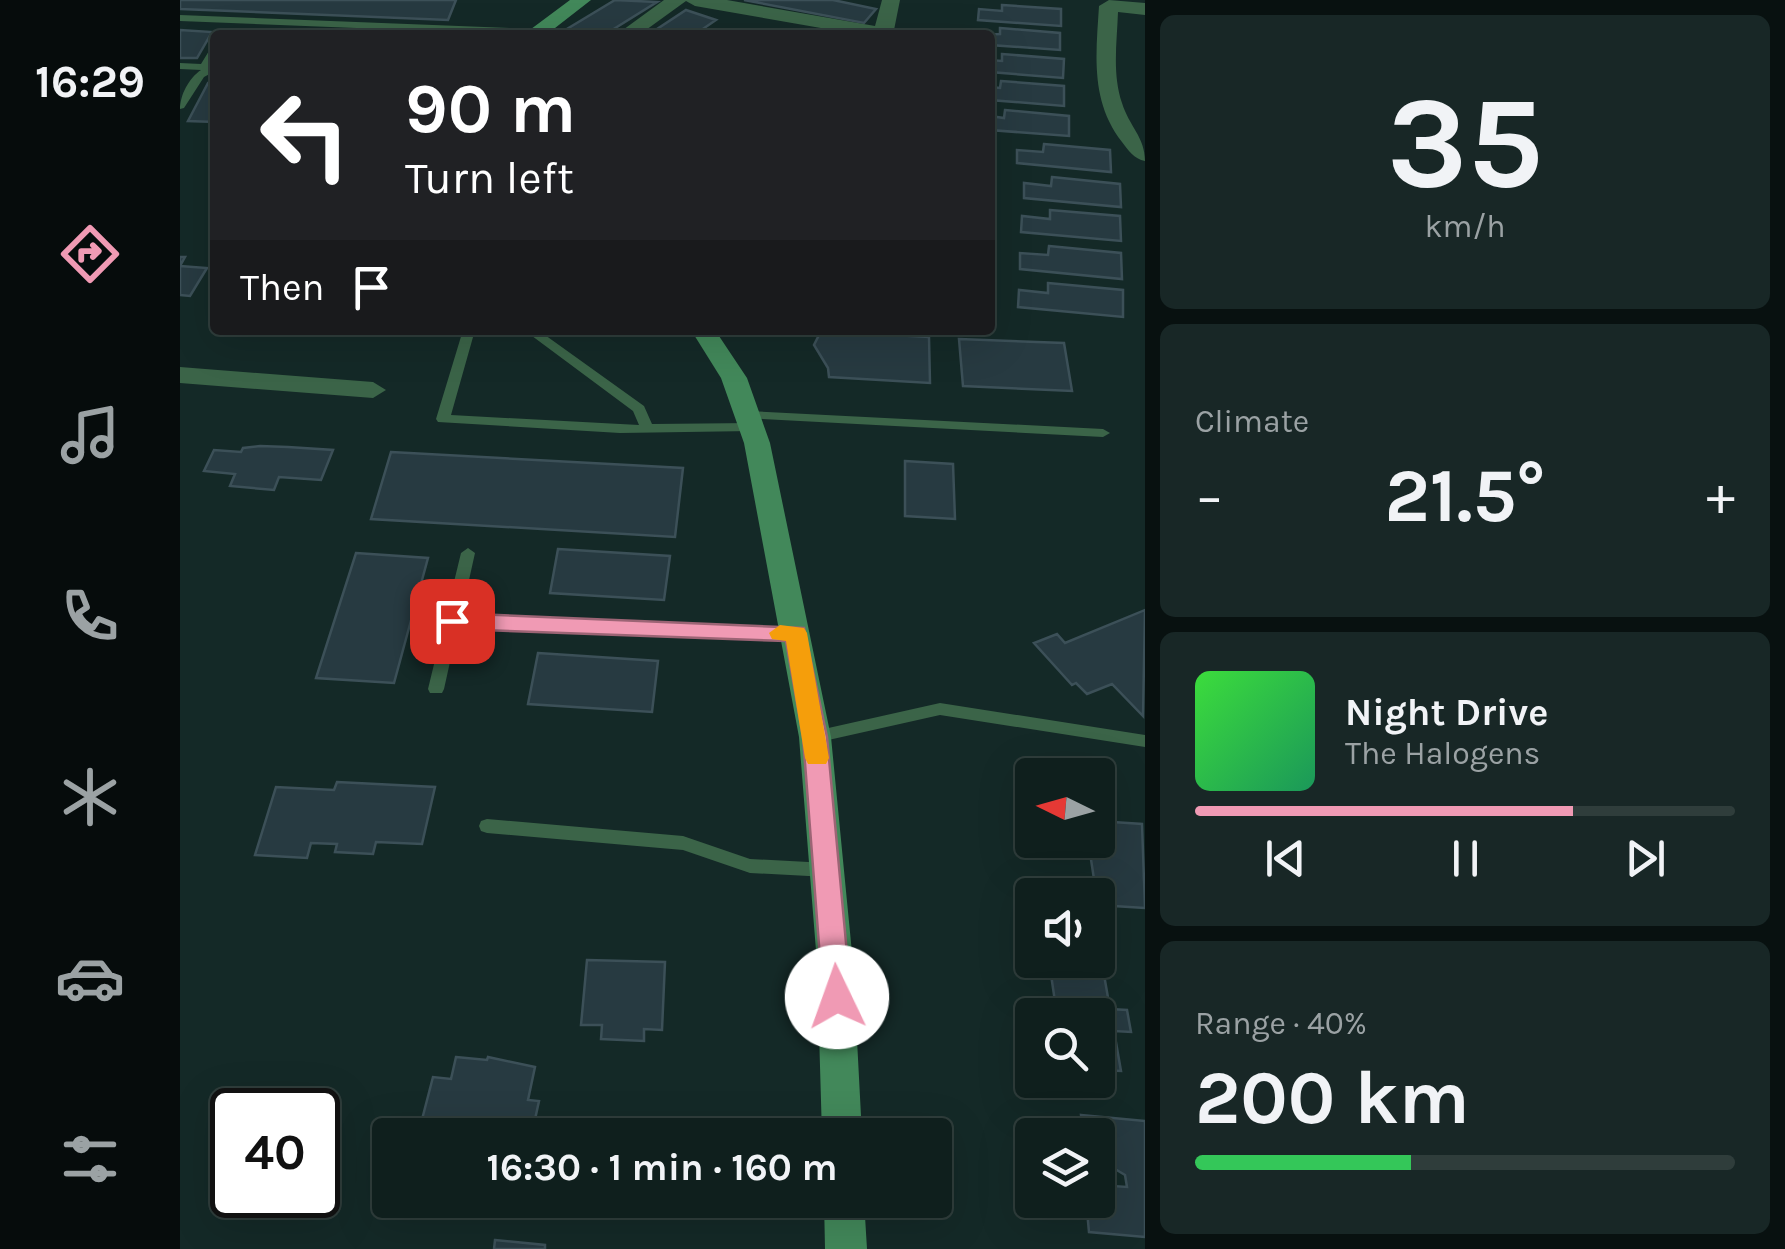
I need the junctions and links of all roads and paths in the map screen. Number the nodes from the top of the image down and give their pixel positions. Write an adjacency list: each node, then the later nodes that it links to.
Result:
1 (582, 0): 13 (street)
2 (677, 0): 14 (street)
3 (695, 0): 6 (street)
4 (891, 0): 17 (street)
5 (1145, 9): 22 (street)
6 (768, 11): 15 (street); 16 (street)
7 (180, 18): 8 (lane)
8 (232, 20): 9 (lane); 10 (lane)
9 (250, 21): 11 (lane); 12 (lane)
10 (226, 30)
11 (245, 30)
12 (447, 30)
13 (540, 30)
14 (633, 30)
15 (762, 30)
16 (863, 30)
17 (884, 30)
18 (180, 66): 19 (lane)
19 (210, 68)
20 (210, 69): 21 (lane)
21 (180, 106)
22 (1145, 154)
23 (468, 335): 29 (lane)
24 (537, 335): 29 (lane)
25 (706, 335): 28 (street)
26 (180, 375): 27 (street)
27 (373, 390)
28 (751, 421): 29 (lane); 30 (lane); 33 (street)
29 (646, 428)
30 (1103, 432)
31 (468, 553): 32 (lane)
32 (452, 621): 33 (lane); 34 (lane)
33 (796, 633): 35 (street)
34 (436, 689)
35 (815, 737): 36 (lane); 38 (street)
36 (1145, 742)
37 (487, 826): 38 (lane)
38 (827, 870): 39 (street)
39 (841, 1118)
40 (845, 1218): 41 (street)
41 (846, 1249)

